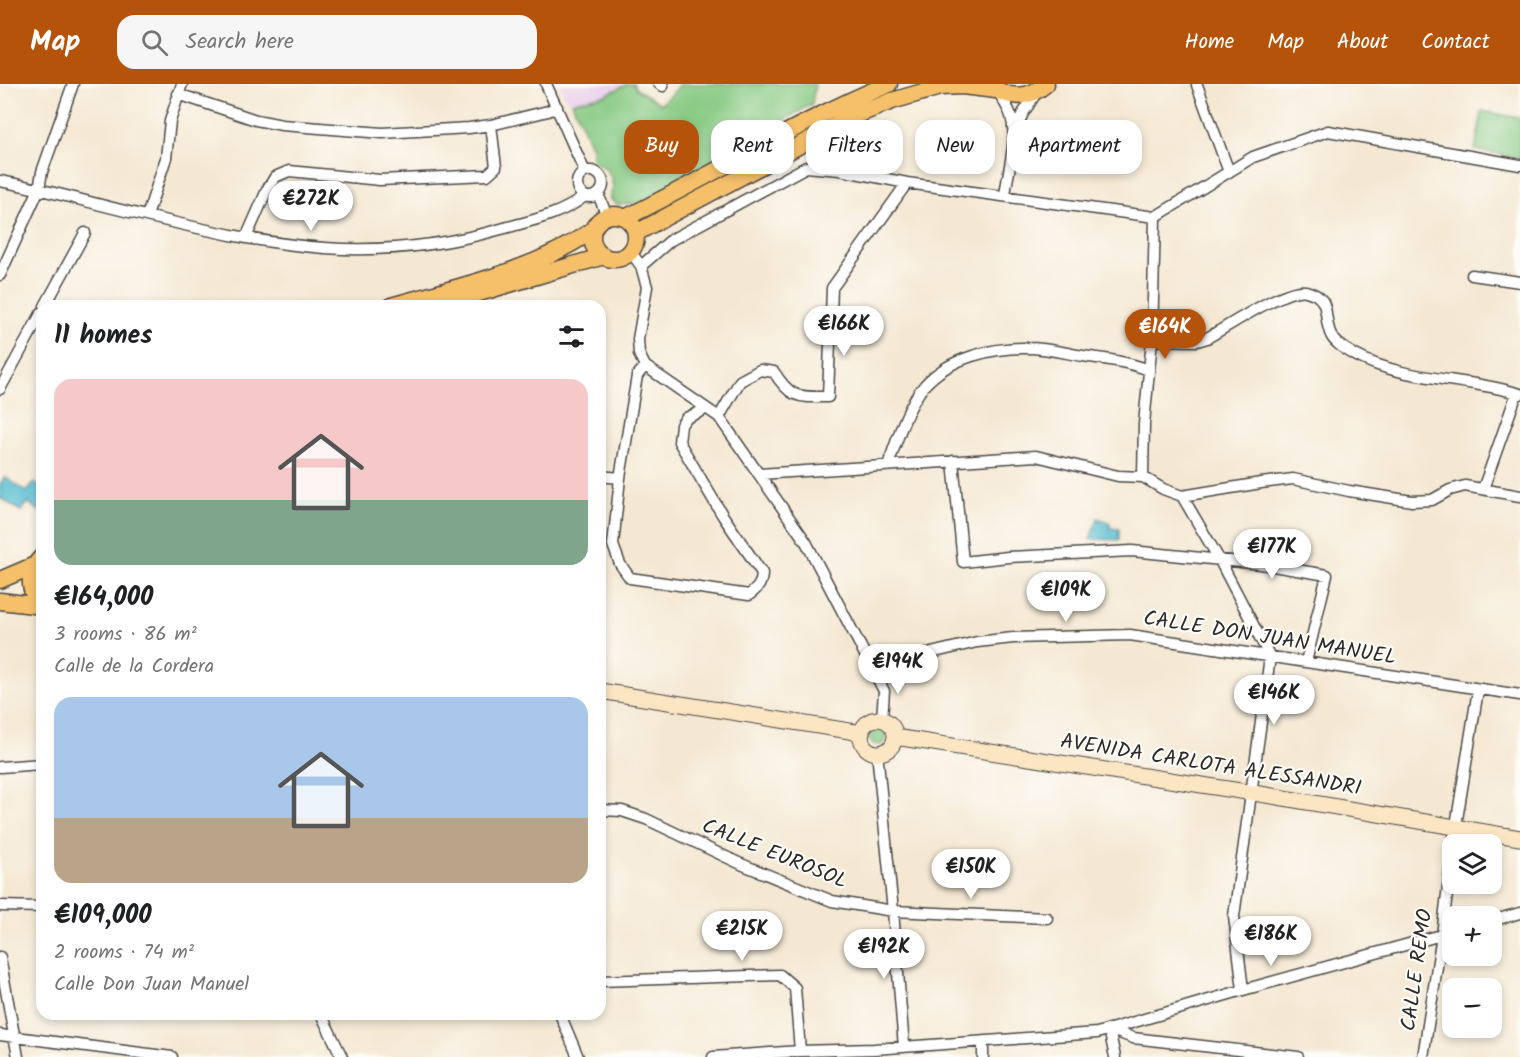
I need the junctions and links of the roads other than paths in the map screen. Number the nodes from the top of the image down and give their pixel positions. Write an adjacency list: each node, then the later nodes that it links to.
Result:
1 (74, 84): 18 (street)
2 (546, 84): 8 (street)
3 (889, 84): 25 (main road)
4 (1197, 85): 14 (street)
5 (1044, 86): 7 (main road); 10 (street)
6 (180, 89): 11 (street); 22 (street)
7 (994, 89): 9 (street); 28 (main road)
8 (557, 107): 11 (street); 13 (street)
9 (1010, 120)
10 (1020, 120)
11 (491, 125): 29 (street)
12 (1520, 165): 14 (street)
13 (585, 172): 19 (street); 21 (street)
14 (1229, 172): 24 (street)
15 (1008, 174): 20 (street)
16 (0, 181): 18 (street)
17 (907, 183): 20 (street); 32 (street); 46 (street)
18 (39, 189): 22 (street); 33 (street)
19 (598, 194): 21 (street); 23 (street)
20 (1005, 195): 24 (street)
21 (585, 196): 29 (street)
22 (147, 216): 29 (street)
23 (607, 216): 25 (main road); 26 (main road)
24 (1155, 217): 40 (street)
25 (625, 218): 28 (main road)
26 (593, 230): 31 (main road); 37 (main road)
27 (85, 233): 36 (street)
28 (636, 233): 30 (main road)
29 (246, 238)
30 (630, 251): 31 (main road); 32 (street)
31 (604, 256): 38 (main road)
32 (641, 266): 41 (street)
33 (0, 275)
34 (1472, 275): 35 (street)
35 (1520, 282)
36 (48, 300)
37 (412, 300)
38 (455, 300)
39 (36, 323): 43 (street)
40 (1152, 340): 42 (street); 44 (street)
41 (645, 366): 45 (street); 52 (street)
42 (1149, 370): 48 (street); 51 (street)
43 (0, 389)
44 (1518, 393): 53 (street)
45 (703, 406): 46 (street); 57 (street)
46 (719, 417): 49 (street)
47 (952, 461): 48 (street); 51 (street); 58 (street)
48 (888, 465): 49 (street)
49 (759, 474): 67 (street)
50 (606, 477): 52 (street)
51 (1143, 477): 54 (street)
52 (620, 478): 57 (street)
53 (1483, 489): 54 (street); 55 (street)
54 (1182, 496): 58 (street)
55 (1520, 496)
56 (606, 544): 57 (street)
57 (613, 545)
58 (1219, 559): 65 (street); 66 (street)
59 (36, 562): 61 (main road)
60 (36, 565): 62 (main road)
61 (0, 580)
62 (36, 598)
63 (0, 602): 64 (main road)
64 (36, 605)
65 (1270, 657): 66 (street, CALLE DON JUAN MANUEL); 67 (street, CALLE DON JUAN MANUEL); 77 (street)
66 (1306, 663): 68 (street, CALLE DON JUAN MANUEL)
67 (877, 678): 71 (street)
68 (1478, 690): 70 (street, CALLE DON JUAN MANUEL); 79 (street)
69 (606, 692): 72 (main road)
70 (1520, 696)
71 (882, 719): 72 (main road); 73 (main road)
72 (862, 733): 74 (main road)
73 (895, 737): 74 (main road); 77 (main road, AVENIDA CARLOTA ALESSANDRI)
74 (877, 753): 84 (street)
75 (36, 764): 76 (street)
76 (0, 767)
77 (1250, 792): 79 (main road, AVENIDA CARLOTA ALESSANDRI); 92 (street)
78 (606, 810): 84 (street, CALLE EUROSOL)
79 (1456, 825): 80 (street); 81 (main road, AVENIDA CARLOTA ALESSANDRI)
80 (1455, 834)
81 (1520, 838)
82 (0, 906): 83 (street)
83 (36, 907)
84 (893, 911): 86 (street, CALLE EUROSOL); 99 (street)
85 (1520, 913): 87 (street)
86 (1047, 918)
87 (1502, 918)
88 (1442, 934): 92 (street)
89 (0, 957): 97 (street)
90 (1442, 959): 109 (street, CALLE REMO)
91 (606, 981): 100 (street)
92 (1243, 990): 95 (street)
93 (324, 1020): 103 (street)
94 (563, 1020): 104 (street)
95 (1109, 1029): 98 (street); 107 (street); 108 (street)
96 (0, 1035): 97 (street)
97 (14, 1036): 101 (street); 102 (street)
98 (982, 1042): 99 (street); 106 (street)
99 (904, 1047): 100 (street)
100 (800, 1051): 105 (street)
101 (18, 1057)
102 (172, 1057)
103 (342, 1057)
104 (578, 1057)
105 (712, 1057)
106 (983, 1057)
107 (1115, 1057)
108 (1298, 1057)
109 (1423, 1057)

